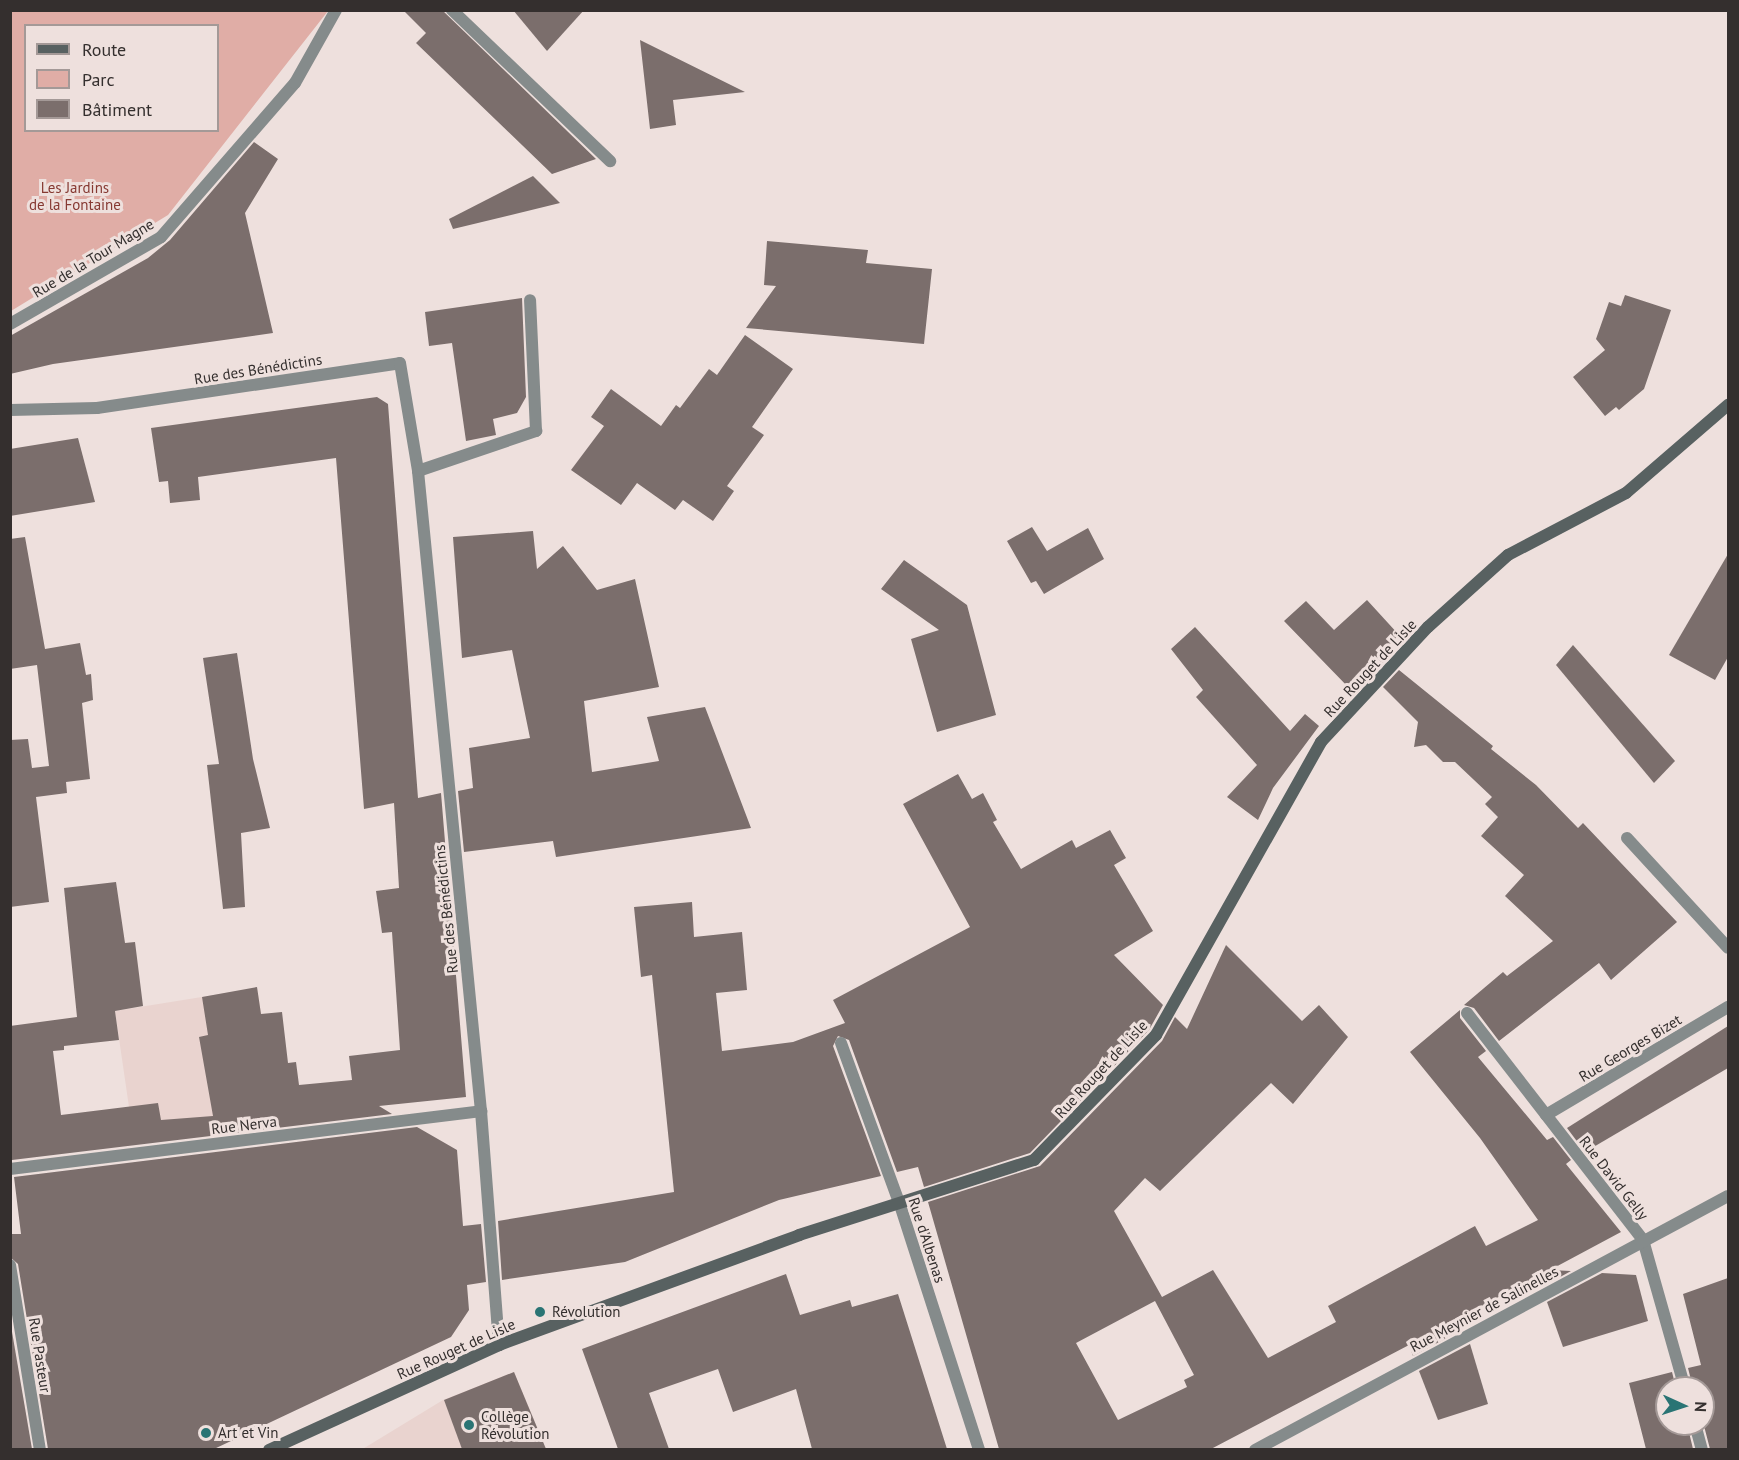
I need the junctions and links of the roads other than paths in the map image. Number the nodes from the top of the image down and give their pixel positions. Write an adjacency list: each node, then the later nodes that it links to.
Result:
1 (336, 10): 5 (street, Rue de la Tour Magne)
2 (452, 10): 3 (street)
3 (610, 161)
4 (530, 300): 8 (street)
5 (10, 324)
6 (1728, 405): 18 (street, Rue Rouget de Lisle)
7 (10, 410): 8 (street, Rue des Bénédictins)
8 (418, 471): 14 (street, Rue des Bénédictins)
9 (1628, 838): 10 (street)
10 (1728, 948)
11 (1728, 1007): 15 (street, Rue Georges Bizet)
12 (1467, 1013): 15 (street, Rue David Gelly)
13 (841, 1043): 18 (street, Rue d'Albenas)
14 (481, 1111): 16 (street, Rue Nerva); 21 (street, Rue des Bénédictins)
15 (1546, 1114): 19 (street, Rue David Gelly)
16 (10, 1169)
17 (1728, 1196): 19 (street, Rue Meynier de Salinelles)
18 (900, 1205): 21 (street, Rue Rouget de Lisle); 27 (street, Rue d'Albenas)
19 (1643, 1240): 24 (street, Rue David Gelly); 28 (street, Rue Meynier de Salinelles)
20 (10, 1265): 22 (street, Rue Pasteur)
21 (499, 1345): 26 (street, Rue Rouget de Lisle)
22 (24, 1354): 23 (street); 25 (street, Rue Pasteur)
23 (10, 1356)
24 (1682, 1376)
25 (40, 1449)
26 (269, 1449)
27 (979, 1449)
28 (1255, 1449)

